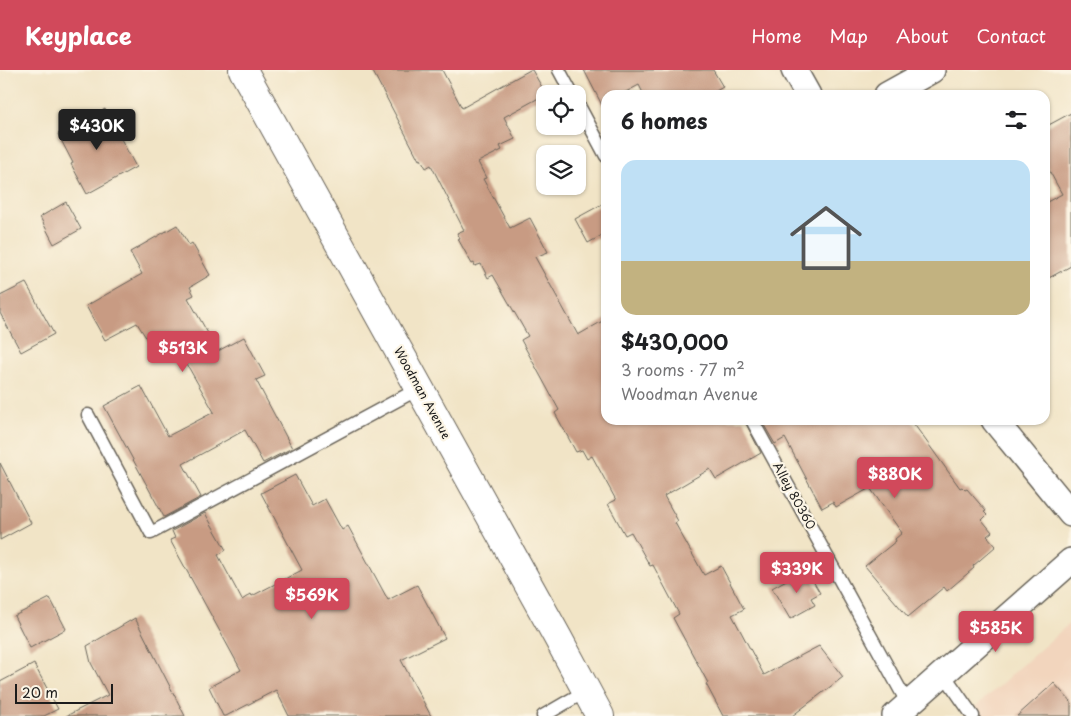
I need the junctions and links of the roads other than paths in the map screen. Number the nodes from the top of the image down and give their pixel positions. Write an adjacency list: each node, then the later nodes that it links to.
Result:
1 (243, 70): 10 (main road, Woodman Avenue)
2 (559, 70): 5 (lane)
3 (794, 70): 6 (street)
4 (932, 70): 7 (street)
5 (567, 85)
6 (805, 90)
7 (896, 90)
8 (586, 119): 9 (lane)
9 (601, 147)
10 (420, 388): 11 (lane); 17 (main road, Woodman Avenue)
11 (88, 415)
12 (755, 425): 18 (lane, Alley 80360)
13 (998, 425): 14 (street)
14 (1071, 514)
15 (1069, 566): 16 (street)
16 (943, 673): 18 (street); 21 (lane)
17 (586, 691): 19 (lane); 20 (main road, Woodman Avenue)
18 (901, 710)
19 (543, 716)
20 (600, 716)
21 (973, 716)

